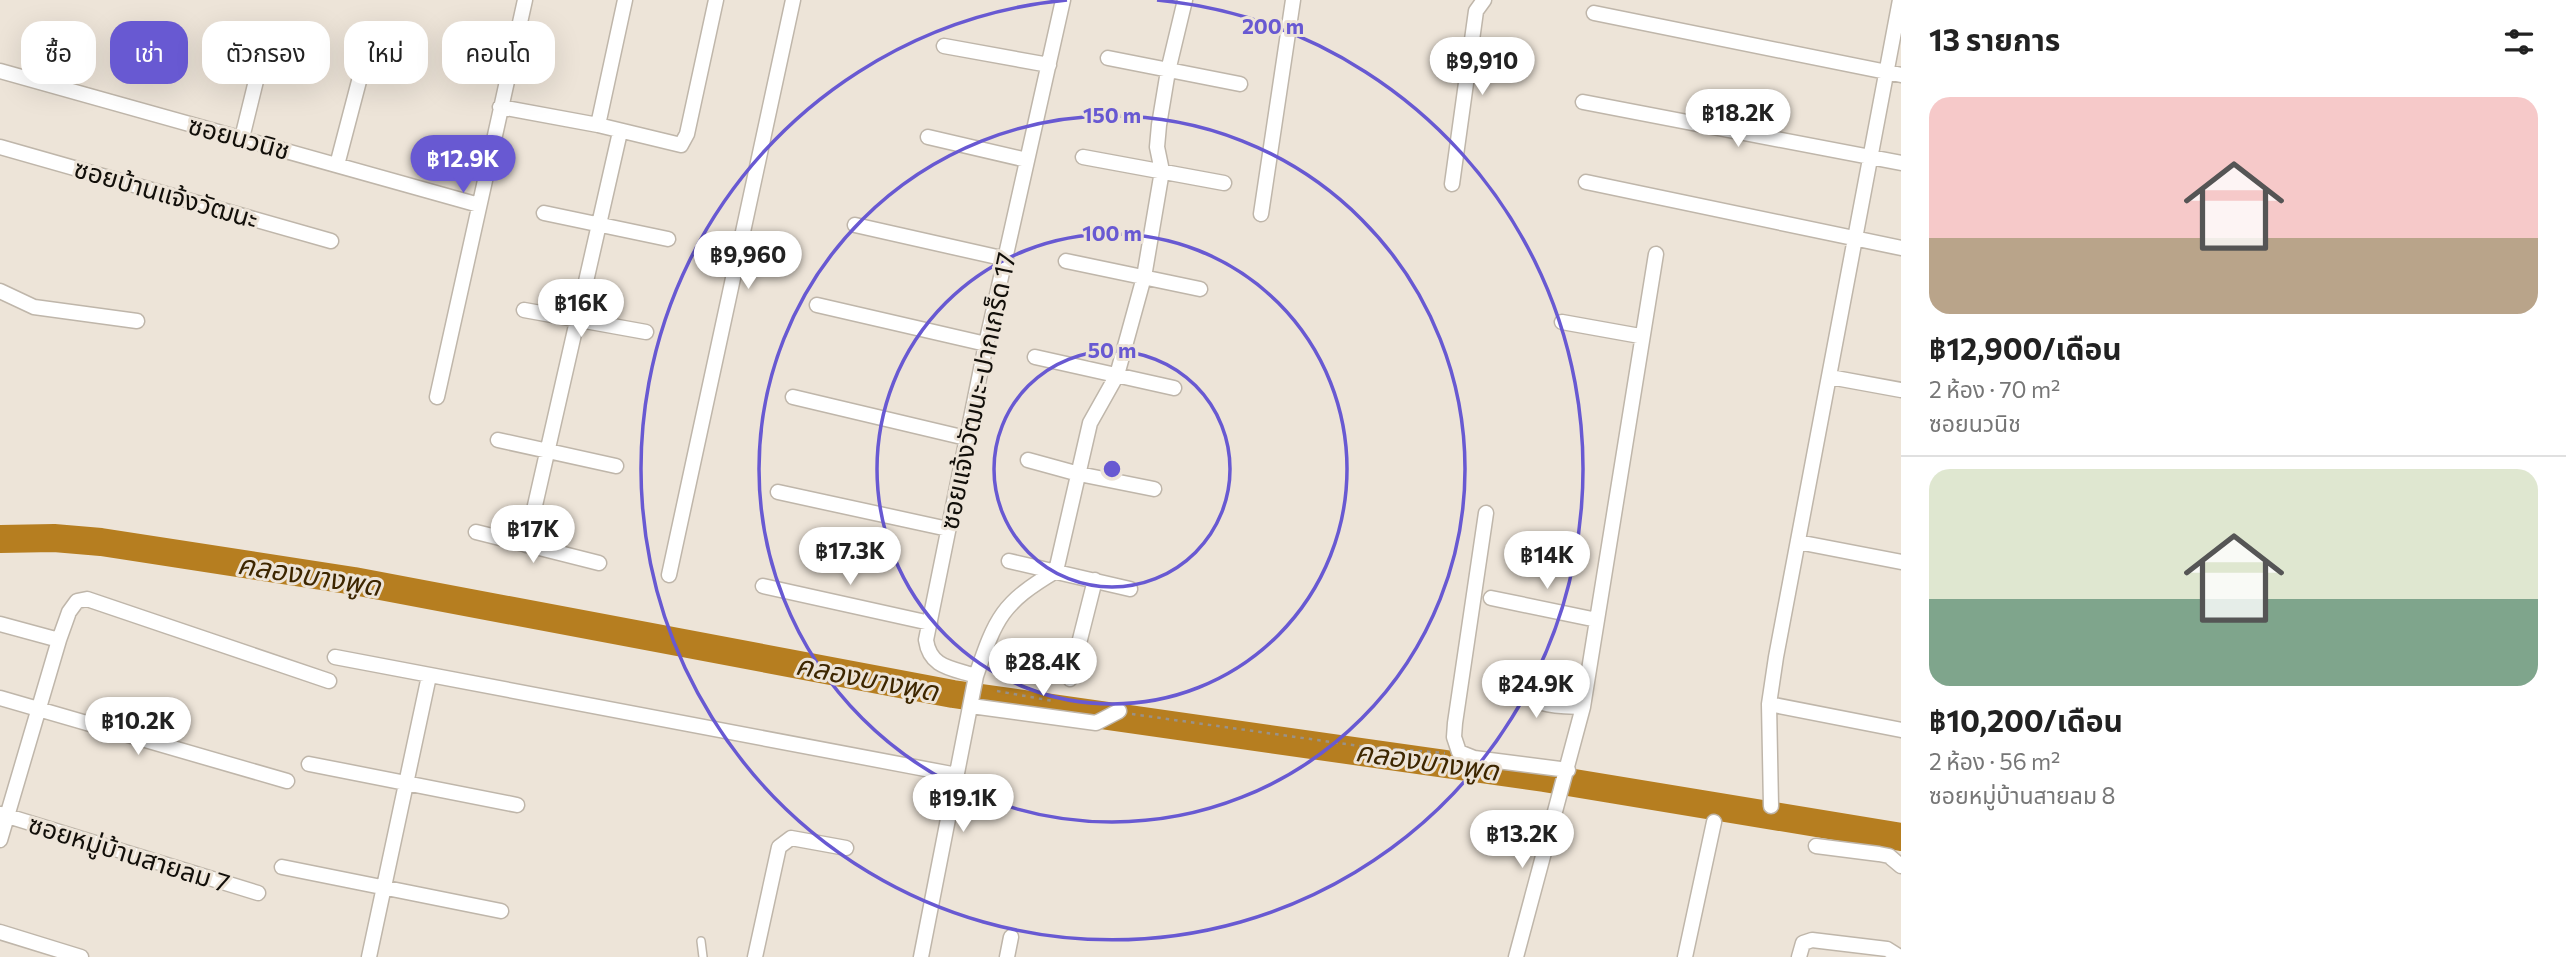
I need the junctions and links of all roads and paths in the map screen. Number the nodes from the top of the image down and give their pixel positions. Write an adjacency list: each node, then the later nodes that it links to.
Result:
1 (525, 0): 21 (street)
2 (625, 0): 22 (street)
3 (716, 0): 23 (street)
4 (793, 0): 83 (street)
5 (1063, 0): 13 (street, ซอยแจ้งวัฒนะ-ปากเกร็ด 17)
6 (1185, 0): 15 (street)
7 (1293, 0): 38 (street)
8 (1484, 0): 35 (street)
9 (1900, 0): 16 (street)
10 (1594, 13): 16 (street)
11 (944, 46): 13 (street)
12 (1108, 58): 15 (street)
13 (1049, 65): 29 (street, ซอยแจ้งวัฒนะ-ปากเกร็ด 17)
14 (0, 71): 25 (street, ซอยนวนิช)
15 (1168, 71): 19 (street); 32 (street)
16 (1894, 73): 28 (street)
17 (255, 84): 25 (street)
18 (358, 84): 31 (street)
19 (1240, 84)
20 (1583, 102): 28 (street)
21 (500, 107): 22 (street); 36 (street)
22 (598, 125): 23 (street)
23 (620, 132): 39 (street)
24 (928, 137): 29 (street)
25 (242, 138): 31 (street, ซอยนวนิช)
26 (0, 148): 43 (street, ซอยบ้านแจ้งวัฒนะ)
27 (1083, 157): 32 (street)
28 (1869, 157): 30 (street); 42 (street)
29 (1027, 160): 46 (street, ซอยแจ้งวัฒนะ-ปากเกร็ด 17)
30 (1901, 163)
31 (337, 165): 36 (street, ซอยนวนิช)
32 (1162, 172): 34 (street); 48 (street)
33 (1586, 182): 42 (street)
34 (1224, 183)
35 (1452, 184)
36 (479, 205): 64 (street)
37 (544, 213): 39 (street)
38 (1261, 214)
39 (598, 225): 41 (street); 54 (street)
40 (855, 225): 46 (street)
41 (668, 239)
42 (1854, 240): 44 (street); 61 (street)
43 (331, 241)
44 (1901, 248)
45 (1656, 254): 57 (street)
46 (1006, 259): 58 (street, ซอยแจ้งวัฒนะ-ปากเกร็ด 17)
47 (1066, 261): 48 (street)
48 (1144, 277): 49 (street); 60 (street)
49 (1200, 289)
50 (0, 291): 53 (street)
51 (817, 305): 58 (street)
52 (524, 310): 54 (street)
53 (137, 321)
54 (577, 321): 56 (street); 68 (street)
55 (1562, 322): 57 (street)
56 (646, 332)
57 (1640, 336): 88 (street)
58 (986, 344): 66 (street, ซอยแจ้งวัฒนะ-ปากเกร็ด 17)
59 (1035, 356): 60 (street)
60 (1117, 374): 62 (street); 71 (street)
61 (1830, 377): 63 (street); 77 (street)
62 (1174, 388)
63 (1901, 390)
64 (437, 397)
65 (793, 397): 66 (street)
66 (966, 438): 75 (street, ซอยแจ้งวัฒนะ-ปากเกร็ด 17)
67 (498, 440): 68 (street)
68 (548, 451): 70 (street); 78 (street)
69 (1028, 460): 71 (street)
70 (616, 466)
71 (1079, 474): 72 (street); 82 (street)
72 (1154, 489)
73 (778, 492): 75 (street)
74 (1486, 513): 107 (street)
75 (948, 529): 89 (street, ซอยแจ้งวัฒนะ-ปากเกร็ด 17)
76 (476, 531): 78 (street)
77 (1798, 542): 80 (street); 102 (street)
78 (526, 545): 81 (street)
79 (1009, 561): 82 (street)
80 (1901, 562)
81 (599, 563)
82 (1056, 571): 84 (street); 94 (street)
83 (669, 575)
84 (1095, 580): 86 (street); 95 (street)
85 (763, 586): 89 (street)
86 (1130, 589)
87 (1491, 598): 88 (street)
88 (1597, 620): 103 (street)
89 (929, 623): 94 (street, ซอยแจ้งวัฒนะ-ปากเกร็ด 17)
90 (0, 624): 91 (street)
91 (59, 640): 96 (street); 104 (street)
92 (335, 657): 93 (street)
93 (429, 676): 109 (street); 112 (street)
94 (976, 676): 100 (street)
95 (1070, 679)
96 (329, 681)
97 (1519, 683): 103 (street)
98 (997, 691): 101 (path)
99 (0, 698): 104 (street)
100 (972, 700): 105 (street); 109 (street)
101 (1065, 702)
102 (1769, 704): 106 (street); 114 (street)
103 (1583, 707): 111 (street)
104 (38, 710): 110 (street); 115 (street)
105 (1119, 711): 107 (path)
106 (1901, 730)
107 (1458, 752): 111 (street)
108 (309, 764): 112 (street)
109 (957, 775): 132 (street)
110 (287, 781)
111 (1564, 781): 134 (street)
112 (406, 783): 113 (street); 122 (street)
113 (517, 805)
114 (1771, 806)
115 (4, 815): 117 (street); 123 (street, ซอยหมู่บ้านสายลม 7)
116 (1714, 822): 135 (street)
117 (0, 840)
118 (1816, 845): 120 (street)
119 (846, 848): 131 (street)
120 (1901, 866)
121 (282, 867): 122 (street)
122 (384, 887): 124 (street); 129 (street)
123 (258, 893)
124 (501, 911)
125 (0, 932): 128 (street)
126 (1011, 937): 133 (street)
127 (701, 941): 130 (lane)
128 (81, 957)
129 (369, 957)
130 (703, 957)
131 (755, 957)
132 (920, 957)
133 (1007, 957)
134 (1517, 957)
135 (1685, 957)
136 (1799, 957): 137 (street)
137 (1900, 957)

